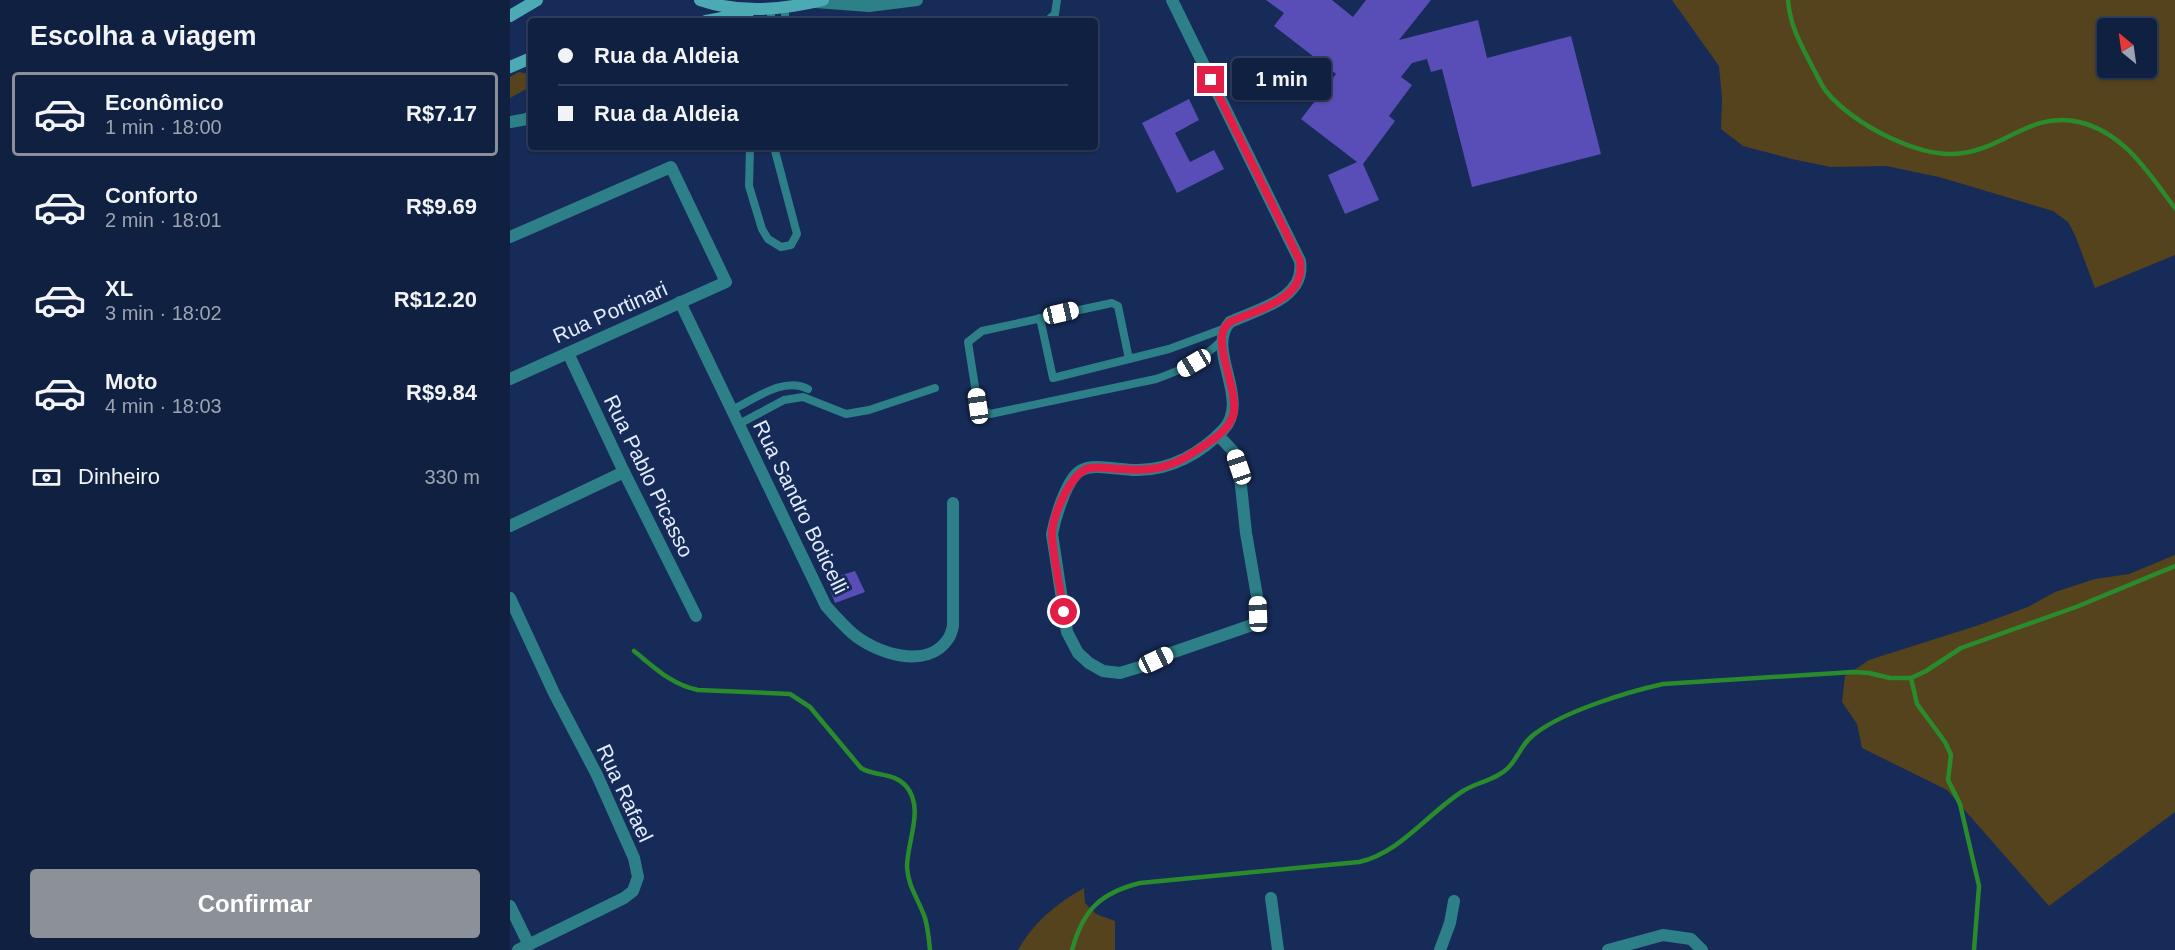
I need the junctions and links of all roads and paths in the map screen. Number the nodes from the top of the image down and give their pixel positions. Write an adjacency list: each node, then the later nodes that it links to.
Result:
1 (537, 0): 9 (main road)
2 (700, 0): 7 (main road)
3 (917, 0): 6 (street)
4 (1057, 0): 11 (lane)
5 (1172, 0): 21 (street)
6 (820, 1): 8 (main road)
7 (768, 13): 8 (main road); 10 (main road)
8 (785, 15)
9 (510, 16)
10 (729, 18)
11 (1050, 18)
12 (528, 59): 13 (main road)
13 (510, 68)
14 (528, 118): 15 (street)
15 (510, 122)
16 (750, 150): 17 (lane)
17 (775, 150)
18 (510, 237): 19 (street, Rua Portinari)
19 (680, 302): 22 (street, Rua Portinari); 27 (street, Rua Sandro Boticelli)
20 (1040, 318): 21 (lane); 23 (lane); 23 (lane)
21 (1223, 335): 23 (lane); 29 (street)
22 (568, 353): 24 (street, Rua Portinari); 30 (street, Rua Pablo Picasso)
23 (1129, 359)
24 (510, 379)
25 (935, 388): 28 (lane)
26 (808, 389): 27 (lane)
27 (732, 410): 28 (street, Rua Sandro Boticelli)
28 (739, 424): 31 (street, Rua Sandro Boticelli)
29 (1218, 435): 29 (street)
30 (624, 472): 32 (street); 34 (street, Rua Pablo Picasso)
31 (953, 503)
32 (510, 526)
33 (510, 598): 38 (street, Rua Rafael)
34 (696, 616)
35 (1271, 898): 39 (street)
36 (1454, 901): 40 (street)
37 (510, 906): 38 (street)
38 (524, 948)
39 (1278, 950)
40 (1440, 950)
41 (1608, 950): 42 (street)
42 (1702, 950)

